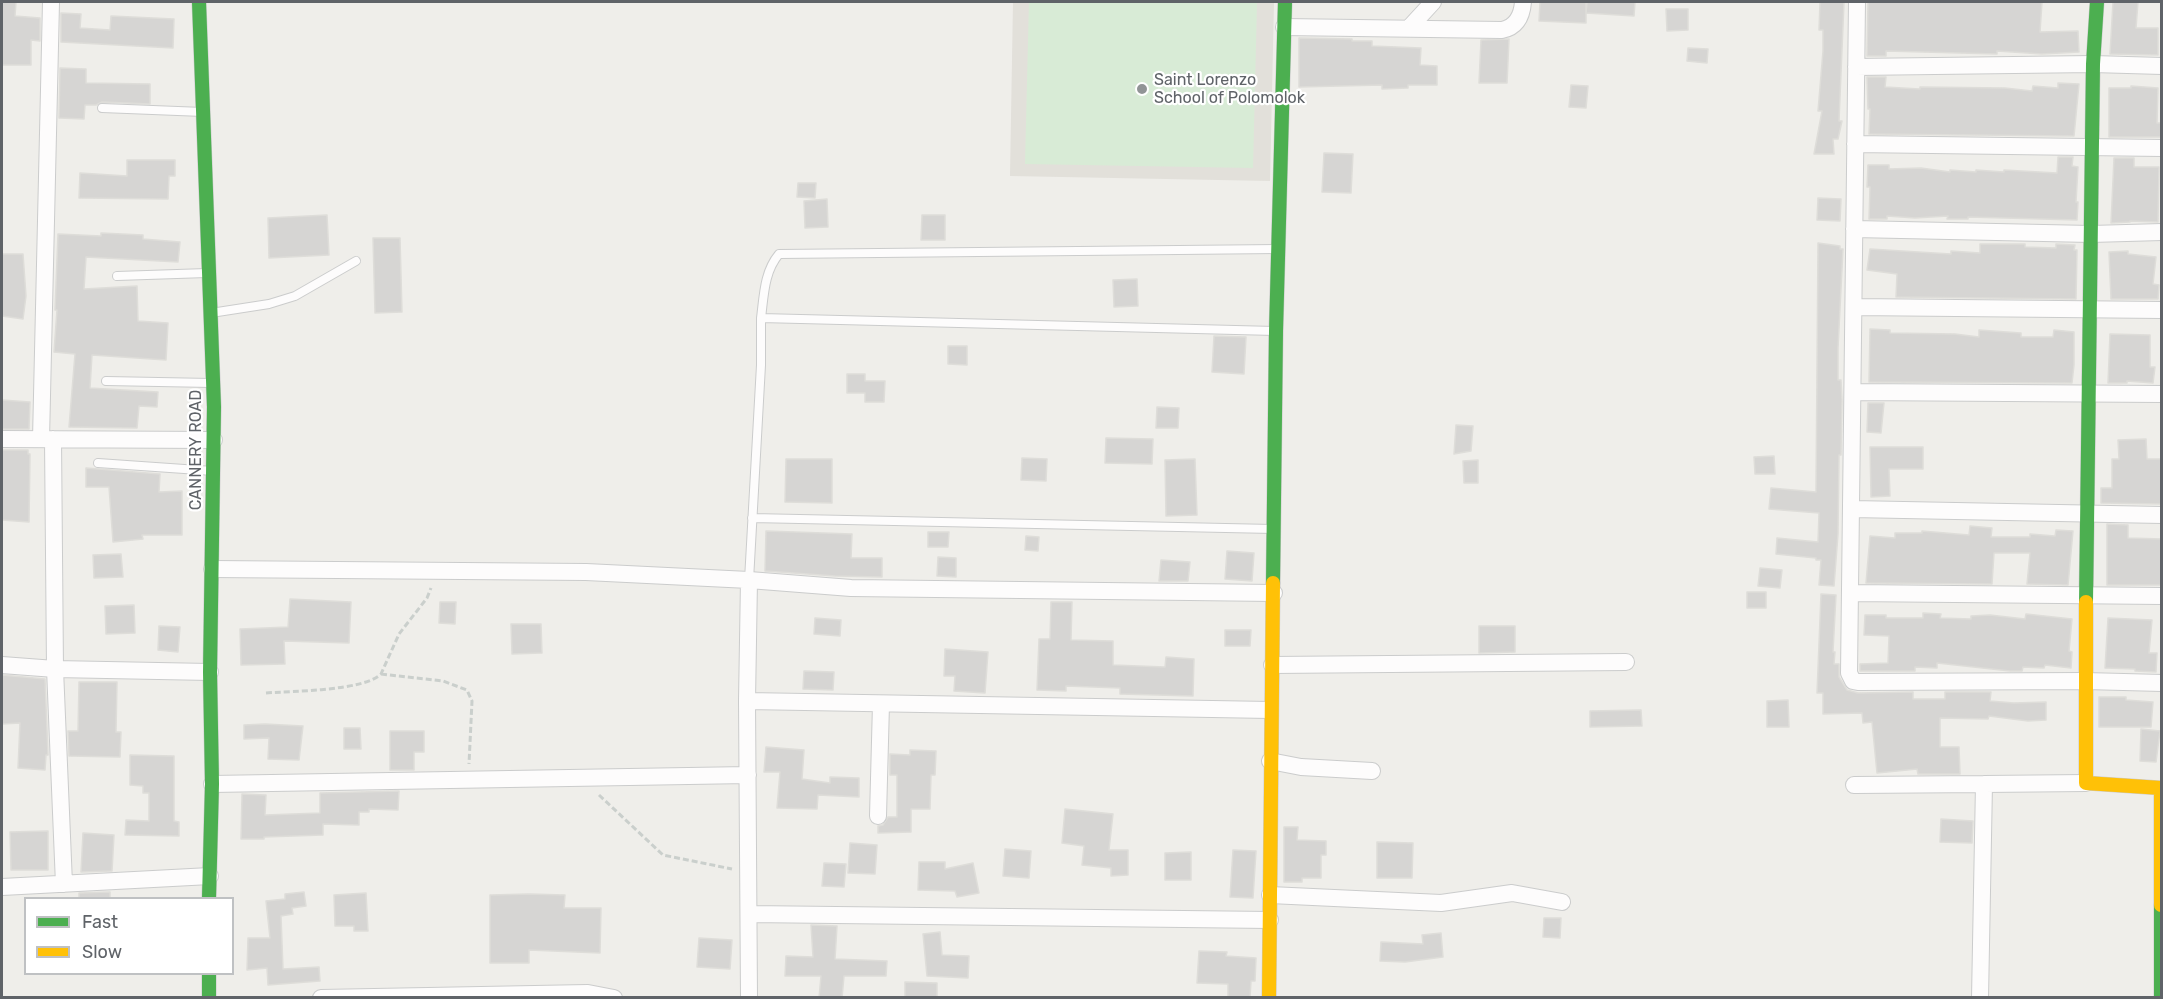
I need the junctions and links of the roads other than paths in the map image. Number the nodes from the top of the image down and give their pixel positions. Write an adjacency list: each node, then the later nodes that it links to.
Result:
1 (51, 2): 37 (street)
2 (199, 2): 14 (street, CANNERY ROAD)
3 (1285, 2): 8 (street)
4 (1433, 2): 9 (street)
5 (1523, 2): 9 (street)
6 (1857, 2): 12 (street)
7 (2097, 2): 10 (street)
8 (1284, 27): 9 (street); 21 (street)
9 (1409, 28)
10 (2093, 64): 11 (street); 12 (street); 17 (street)
11 (2162, 66)
12 (1856, 67): 15 (street)
13 (102, 108): 14 (lane)
14 (203, 112): 23 (street, CANNERY ROAD)
15 (1855, 144): 17 (street); 18 (street)
16 (2162, 148): 17 (street)
17 (2093, 149): 20 (street)
18 (1854, 229): 20 (street); 25 (street)
19 (2162, 232): 20 (street)
20 (2091, 234): 26 (street)
21 (1278, 249): 29 (lane); 30 (street)
22 (356, 261): 28 (lane)
23 (209, 273): 24 (lane); 28 (street, CANNERY ROAD)
24 (117, 276)
25 (1854, 308): 26 (street); 33 (street)
26 (2090, 309): 27 (street); 34 (street)
27 (2162, 310)
28 (210, 313): 32 (street, CANNERY ROAD)
29 (761, 318): 30 (lane); 44 (lane)
30 (1276, 331): 45 (street)
31 (106, 381): 32 (lane)
32 (213, 383): 38 (street, CANNERY ROAD)
33 (1853, 392): 34 (street); 41 (street)
34 (2089, 393): 35 (street); 42 (street)
35 (2162, 394)
36 (2, 439): 37 (street)
37 (47, 439): 38 (street); 55 (street)
38 (213, 440): 40 (street, CANNERY ROAD)
39 (98, 463): 40 (lane)
40 (213, 471): 46 (street, CANNERY ROAD)
41 (1852, 510): 42 (street); 49 (street)
42 (2087, 514): 43 (street); 50 (street)
43 (2162, 515)
44 (752, 518): 45 (lane); 47 (lane)
45 (1274, 529): 48 (street)
46 (212, 568): 47 (street); 56 (street, CANNERY ROAD)
47 (749, 580): 48 (street); 59 (street)
48 (1274, 593): 54 (street)
49 (1851, 593): 50 (street); 57 (street)
50 (2086, 596): 51 (street); 57 (street)
51 (2162, 596)
52 (1626, 662): 54 (street)
53 (2, 665): 55 (street)
54 (1272, 665): 61 (street)
55 (55, 669): 56 (street); 72 (street)
56 (210, 672): 66 (street, CANNERY ROAD)
57 (2085, 681): 58 (street); 65 (street)
58 (2162, 683)
59 (747, 701): 60 (street); 64 (street)
60 (881, 704): 61 (street); 70 (street)
61 (1270, 710): 62 (street)
62 (1270, 761): 63 (street); 74 (street)
63 (1372, 771)
64 (748, 775): 66 (street); 77 (street)
65 (2086, 783): 68 (street); 69 (street)
66 (212, 784): 71 (street, CANNERY ROAD)
67 (1854, 784): 68 (street)
68 (1984, 784): 85 (street)
69 (2161, 788): 86 (street)
70 (879, 816)
71 (210, 876): 72 (street); 75 (street, CANNERY ROAD)
72 (64, 884): 73 (street)
73 (2, 887)
74 (1270, 895): 76 (street); 78 (street)
75 (210, 897)
76 (1562, 902)
77 (749, 914): 78 (street); 83 (street)
78 (1270, 920): 84 (street)
79 (209, 975): 80 (street)
80 (208, 998)
81 (321, 998): 82 (street)
82 (615, 998)
83 (749, 998)
84 (1269, 998)
85 (1980, 998)
86 (2161, 998)

